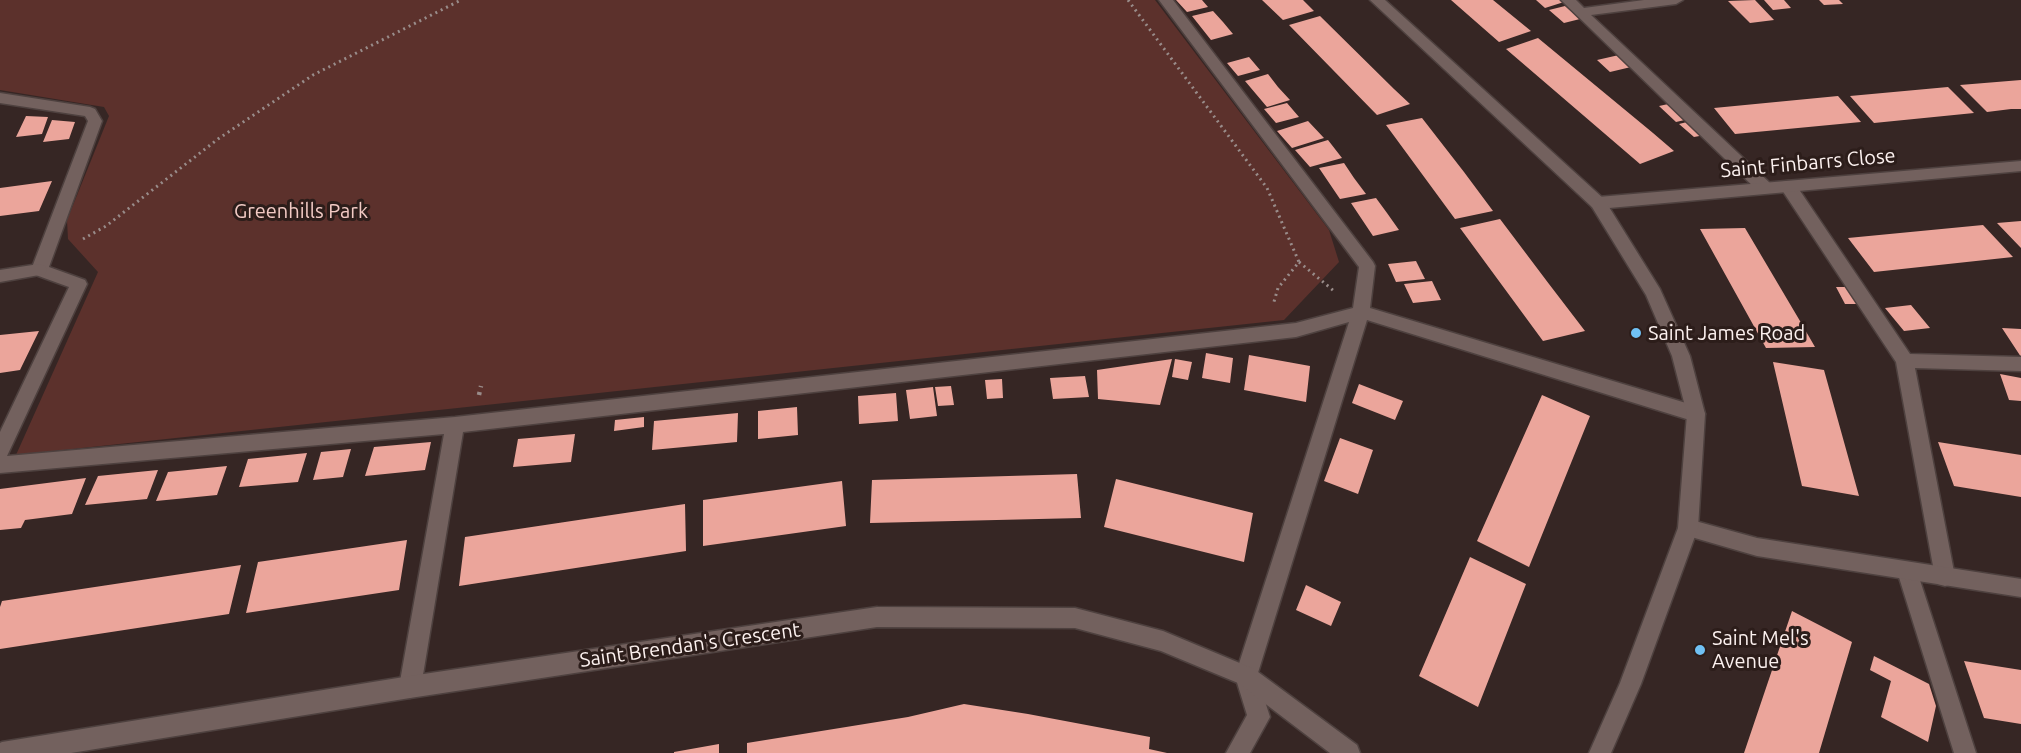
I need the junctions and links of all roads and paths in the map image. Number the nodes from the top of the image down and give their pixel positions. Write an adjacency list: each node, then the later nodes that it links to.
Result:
1 (461, 0): 13 (path)
2 (1128, 0): 14 (path)
3 (1166, 0): 17 (street)
4 (1377, 0): 12 (street)
5 (1568, 0): 7 (street)
6 (1676, 0): 7 (street)
7 (1581, 12): 11 (street)
8 (0, 98): 15 (street)
9 (2021, 166): 10 (street, Saint Finbarrs Close)
10 (1788, 186): 11 (street, Saint Finbarrs Close); 19 (street)
11 (1765, 188): 12 (street, Saint Finbarrs Close)
12 (1598, 203): 21 (street)
13 (74, 244)
14 (1299, 262): 17 (path); 18 (path)
15 (39, 270): 16 (street); 23 (street)
16 (0, 276)
17 (1361, 312): 18 (street); 21 (street); 29 (street)
18 (1275, 332): 22 (street)
19 (1905, 361): 20 (street); 27 (street)
20 (2021, 364)
21 (1696, 414): 25 (street)
22 (455, 425): 24 (street); 30 (street)
23 (0, 452)
24 (0, 465)
25 (1688, 528): 26 (street); 34 (street)
26 (1907, 571): 27 (street); 35 (street)
27 (1945, 577): 28 (street)
28 (2021, 588)
29 (1246, 676): 30 (street, Saint Brendan's Crescent); 32 (street); 33 (street, Saint Brendan's Crescent)
30 (410, 687): 31 (street, Saint Brendan's Crescent)
31 (2, 753)
32 (1237, 753)
33 (1349, 753)
34 (1600, 753)
35 (1965, 753)

